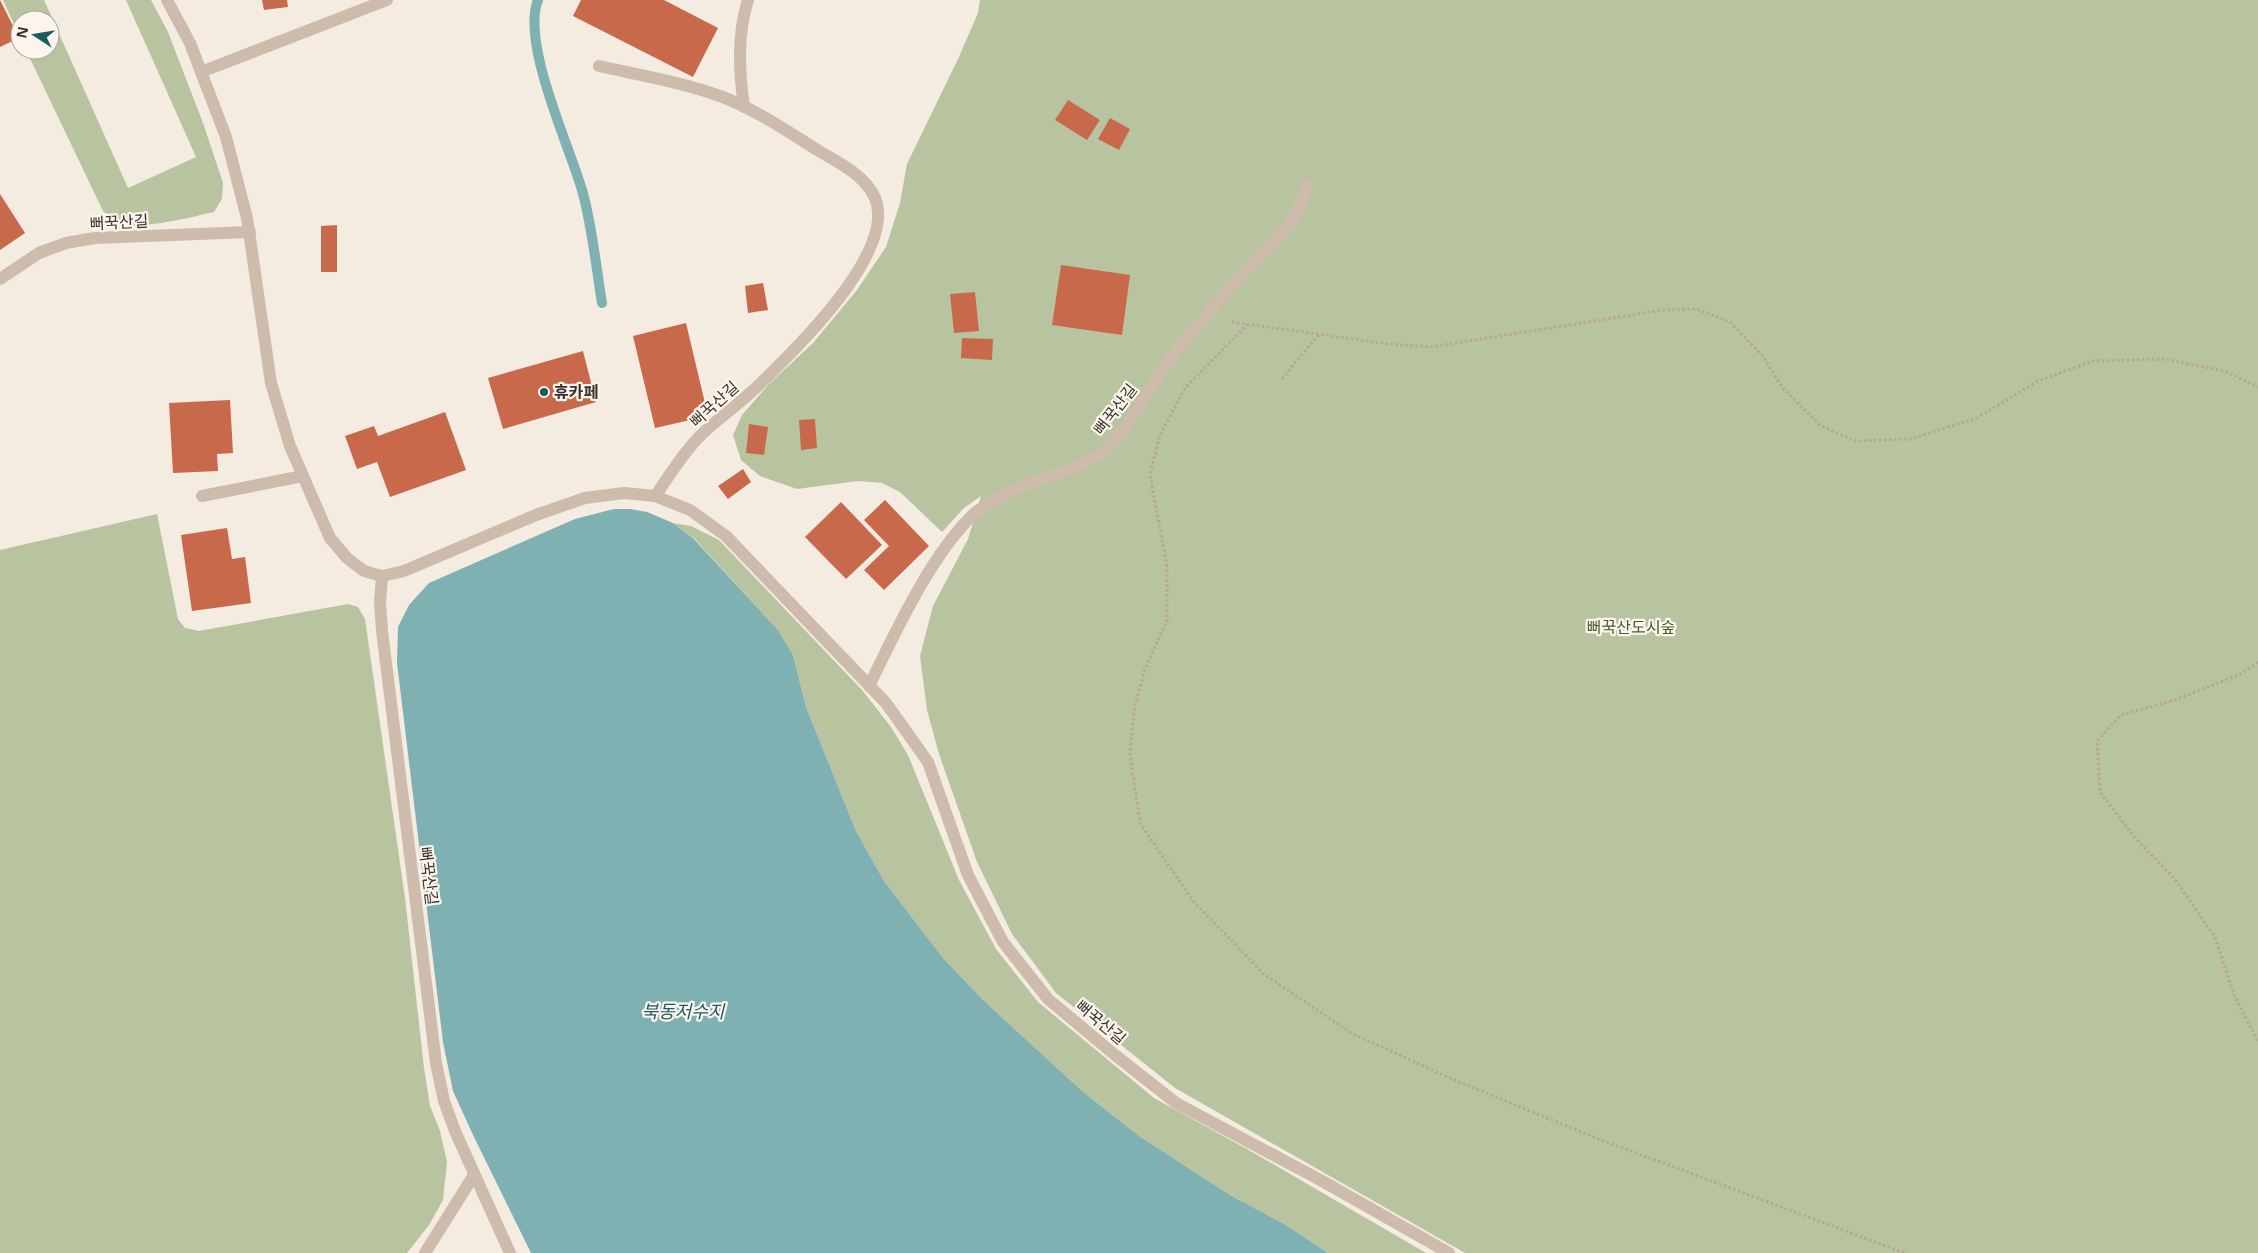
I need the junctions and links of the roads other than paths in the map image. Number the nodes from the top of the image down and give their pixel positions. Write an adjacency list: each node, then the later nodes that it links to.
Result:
1 (167, 0): 5 (street)
2 (388, 0): 5 (street)
3 (748, 0): 6 (street)
4 (599, 66): 6 (street, 뻐꾹산길)
5 (201, 72): 8 (street)
6 (744, 106): 12 (street, 뻐꾹산길)
7 (1307, 185): 14 (street, 뻐꾹산길)
8 (250, 232): 9 (street, 뻐꾹산길); 10 (street)
9 (0, 279)
10 (303, 476): 11 (street); 13 (street)
11 (202, 496)
12 (655, 496): 13 (street, 뻐꾹산길); 14 (street, 뻐꾹산길)
13 (382, 576): 15 (street, 뻐꾹산길)
14 (870, 686): 18 (street, 뻐꾹산길)
15 (474, 1175): 16 (street); 17 (street, 뻐꾹산길)
16 (424, 1253)
17 (510, 1253)
18 (1449, 1253)

